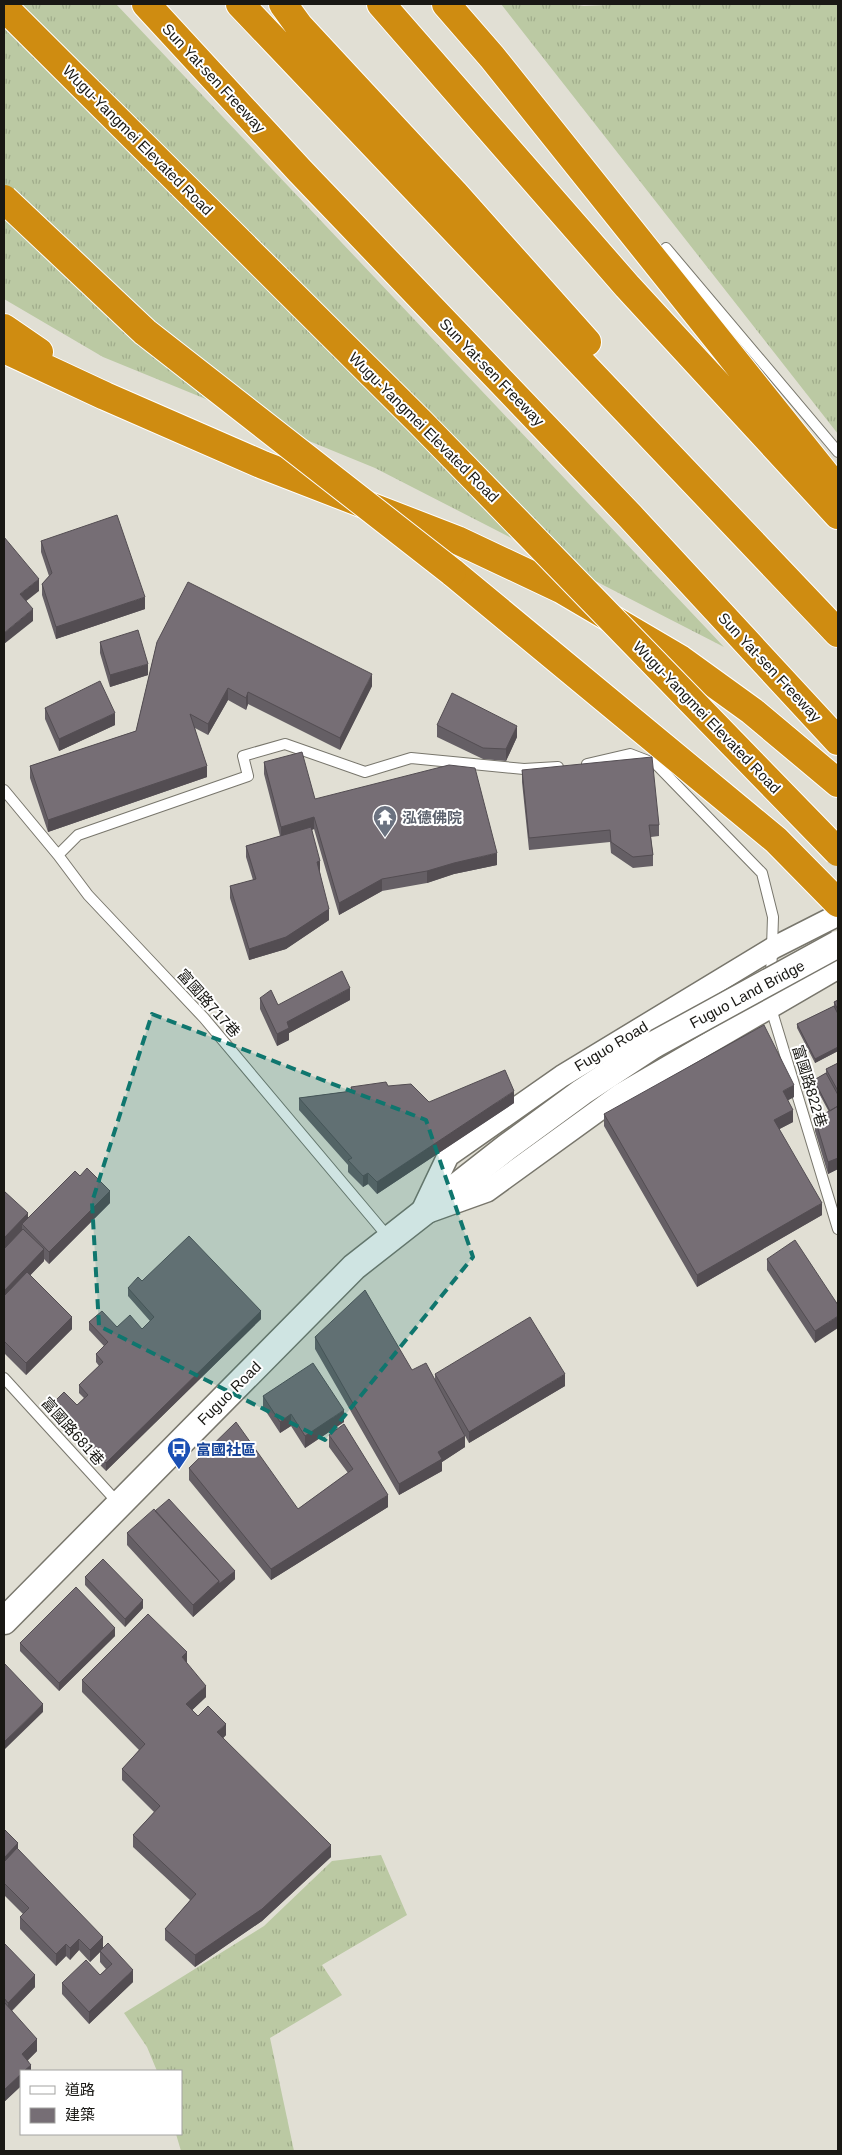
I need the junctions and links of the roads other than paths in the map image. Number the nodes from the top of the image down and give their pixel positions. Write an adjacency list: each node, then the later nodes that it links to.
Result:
1 (146, 4): 17 (highway, Sun Yat-sen Freeway)
2 (240, 4): 16 (highway)
3 (283, 4): 15 (highway)
4 (381, 4): 14 (highway)
5 (446, 4): 13 (highway)
6 (4, 7): 20 (highway, Wugu-Yangmei Elevated Road, bridge)
7 (4, 198): 22 (highway, bridge)
8 (666, 248): 12 (lane)
9 (4, 328): 11 (highway)
10 (4, 349): 11 (highway)
11 (104, 396): 18 (highway)
12 (838, 452)
13 (838, 490)
14 (838, 515)
15 (838, 626)
16 (838, 633)
17 (838, 741)
18 (838, 783)
19 (4, 790): 21 (lane, 富國路717巷)
20 (838, 852)
21 (58, 855): 24 (lane); 30 (lane, 富國路717巷)
22 (837, 914): 24 (street, Fuguo Road)
23 (838, 944): 27 (street, Fuguo Land Bridge, bridge)
24 (773, 948): 26 (lane); 28 (street, Fuguo Road)
25 (838, 968): 26 (street, Fuguo Road)
26 (770, 1008): 28 (street, Fuguo Road); 29 (lane, 富國路822巷)
27 (655, 1044): 28 (street, Fuguo Road)
28 (420, 1215): 30 (street, Fuguo Road)
29 (838, 1229)
30 (390, 1238): 32 (street, Fuguo Road)
31 (4, 1378): 32 (lane, 富國路681巷)
32 (120, 1504): 33 (street, Fuguo Road)
33 (4, 1621)

